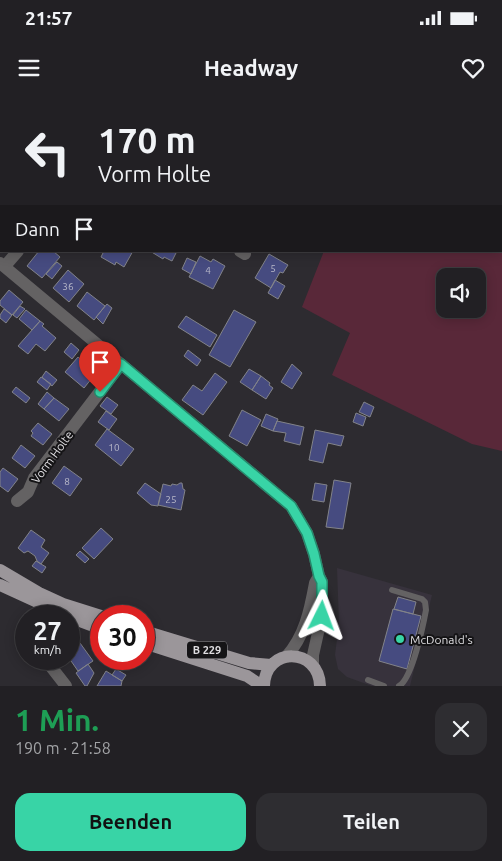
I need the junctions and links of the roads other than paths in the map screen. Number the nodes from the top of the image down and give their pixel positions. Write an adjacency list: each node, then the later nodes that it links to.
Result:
1 (17, 252): 2 (street)
2 (3, 265): 3 (street)
3 (121, 364): 4 (street, Vorm Holte); 6 (street)
4 (17, 500)
5 (0, 570): 10 (main road)
6 (319, 576): 13 (street); 15 (street)
7 (0, 585): 9 (main road)
8 (392, 590): 23 (lane)
9 (44, 605)
10 (90, 613)
11 (155, 634): 14 (main road, B 229)
12 (155, 647): 20 (main road, B 229)
13 (286, 657): 14 (main road); 15 (main road)
14 (271, 665): 20 (main road)
15 (313, 665): 18 (main road)
16 (54, 670): 19 (street)
17 (368, 680): 22 (lane)
18 (320, 683): 21 (main road)
19 (66, 686)
20 (263, 686)
21 (332, 686)
22 (384, 686)
23 (399, 686)

